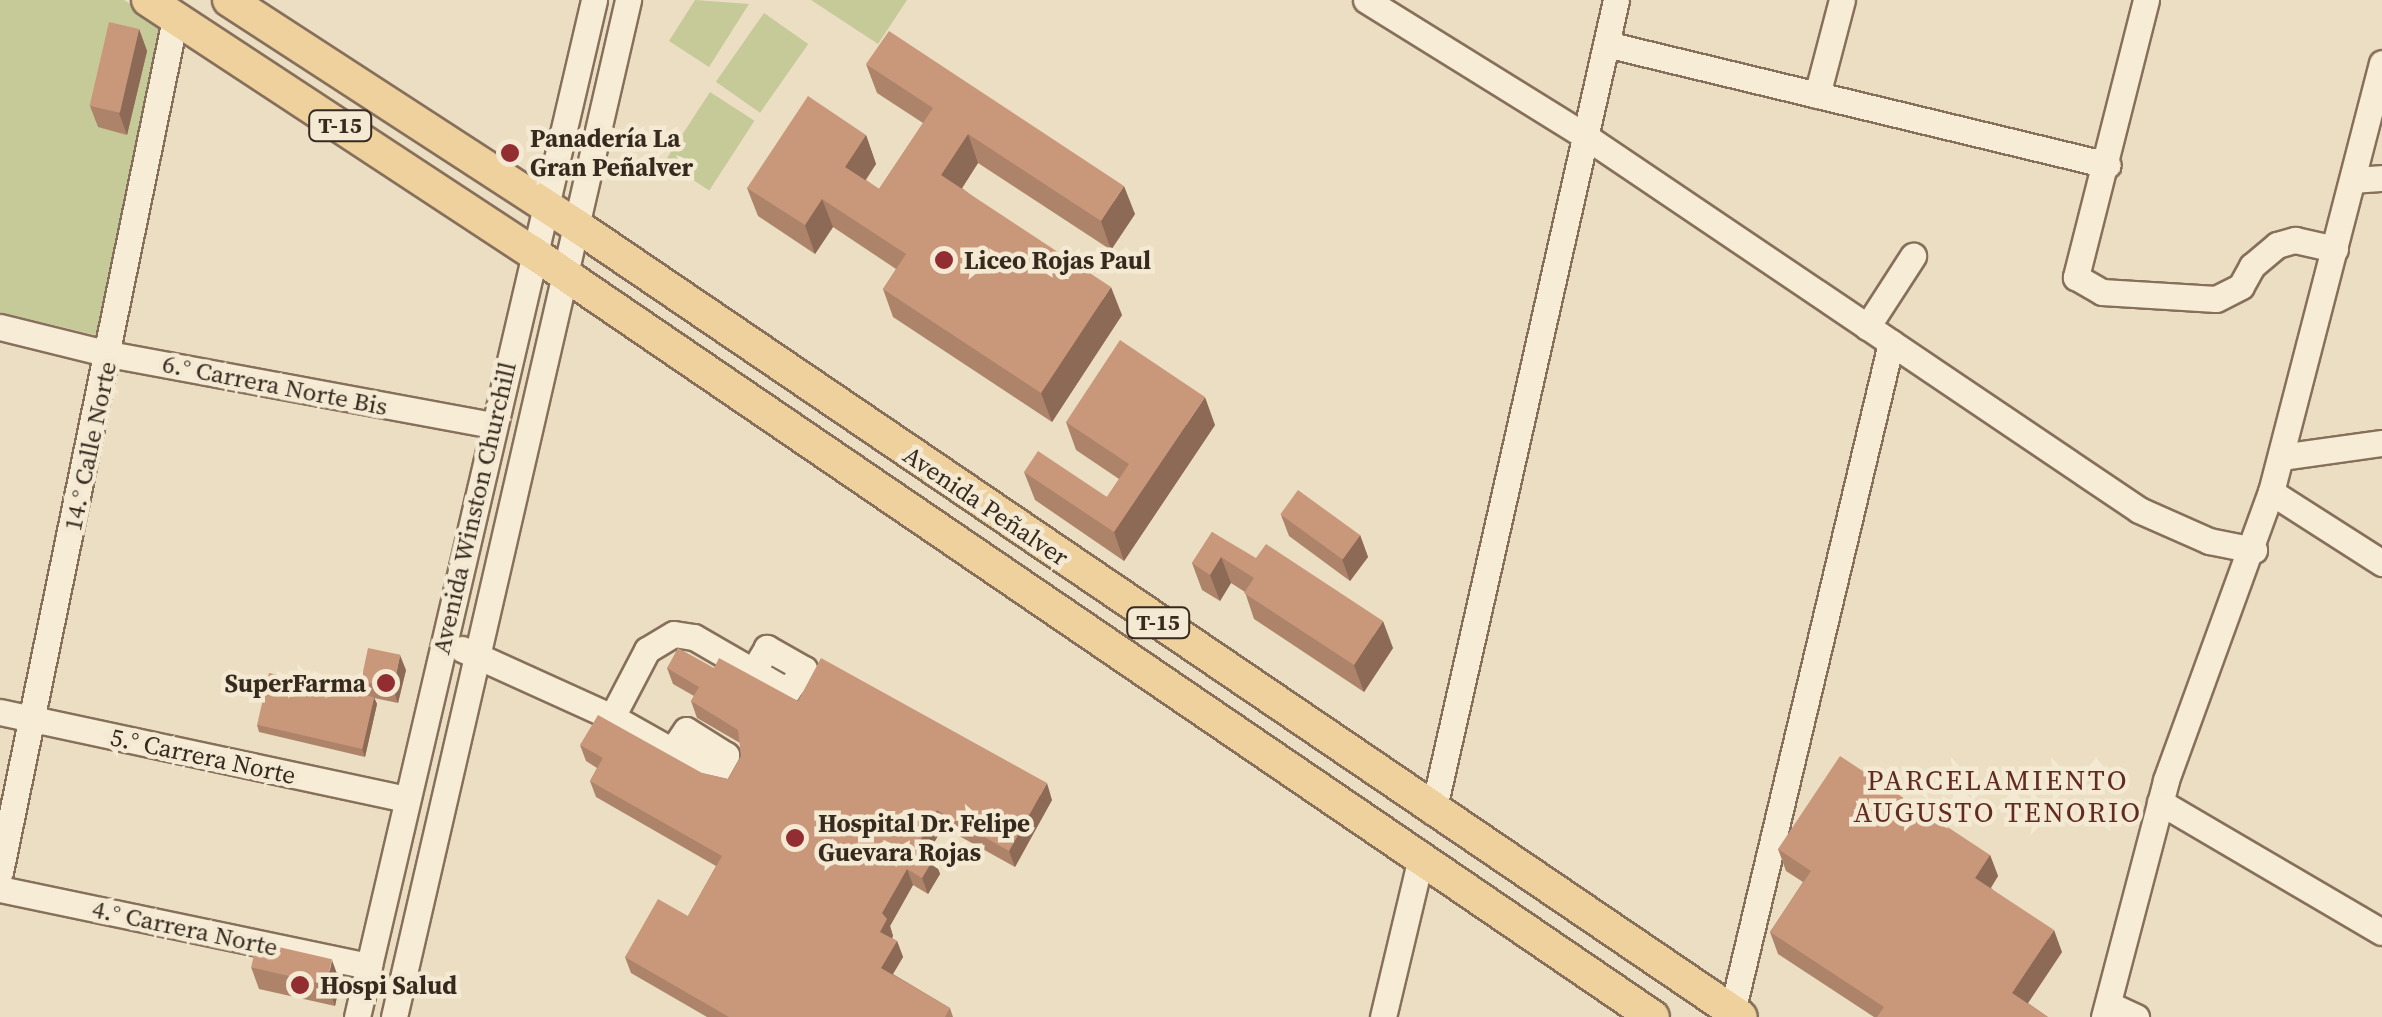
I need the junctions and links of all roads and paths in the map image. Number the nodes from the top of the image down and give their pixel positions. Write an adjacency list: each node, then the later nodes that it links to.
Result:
1 (148, 0): 9 (main road, Avenida Peñalver / T-15)
2 (229, 0): 17 (main road, Avenida Peñalver / T-15)
3 (594, 0): 17 (street, Avenida Winston Churchill)
4 (628, 0): 18 (street, Avenida Winston Churchill)
5 (1616, 0): 10 (street)
6 (1842, 0): 12 (street)
7 (2146, 0): 14 (street)
8 (1378, 4): 13 (street)
9 (176, 19): 20 (main road, Avenida Peñalver / T-15); 26 (street, 14.° Calle Norte)
10 (1606, 44): 12 (street); 13 (street)
11 (2382, 64): 16 (street)
12 (1817, 94): 14 (street)
13 (1585, 136): 24 (street); 42 (street)
14 (2108, 164): 19 (street)
15 (2382, 178): 16 (street)
16 (2353, 180): 19 (street)
17 (546, 207): 18 (main road, Avenida Peñalver / T-15); 20 (street, Avenida Winston Churchill)
18 (577, 226): 22 (street, Avenida Winston Churchill); 42 (main road, Avenida Peñalver / T-15)
19 (2335, 249): 29 (street)
20 (532, 252): 22 (main road, Avenida Peñalver / T-15); 27 (street, Avenida Winston Churchill)
21 (1913, 256): 24 (street)
22 (565, 276): 34 (street, Avenida Winston Churchill); 43 (main road, Avenida Peñalver / T-15)
23 (0, 326): 26 (street, 6.° Carrera Norte Bis)
24 (1867, 327): 25 (street)
25 (1891, 343): 31 (street); 49 (street)
26 (109, 354): 27 (street, 6.° Carrera Norte Bis); 38 (street, 14.° Calle Norte)
27 (493, 425): 33 (street, Avenida Winston Churchill)
28 (2382, 443): 29 (street)
29 (2280, 456): 30 (street)
30 (2271, 492): 31 (street); 32 (street)
31 (2254, 550): 41 (street)
32 (2382, 563)
33 (442, 644): 34 (street); 40 (street, Avenida Winston Churchill)
34 (478, 654): 37 (street); 51 (street, Avenida Winston Churchill)
35 (754, 670): 37 (street)
36 (0, 712): 38 (street, 5.° Carrera Norte)
37 (612, 717): 39 (street)
38 (34, 720): 40 (street, 5.° Carrera Norte); 44 (street, 14.° Calle Norte)
39 (672, 751)
40 (407, 799): 47 (street, Avenida Winston Churchill)
41 (2160, 802): 46 (street); 48 (street)
42 (1433, 812): 49 (main road, Avenida Peñalver / T-15)
43 (1420, 862): 52 (street); 53 (main road, Avenida Peñalver / T-15)
44 (0, 872)
45 (0, 889): 47 (street, 4.° Carrera Norte)
46 (2382, 932)
47 (369, 966): 50 (street, Avenida Winston Churchill)
48 (2106, 1011): 54 (street)
49 (1736, 1014)
50 (357, 1017)
51 (394, 1017)
52 (1384, 1017)
53 (1653, 1017)
54 (2136, 1017)

